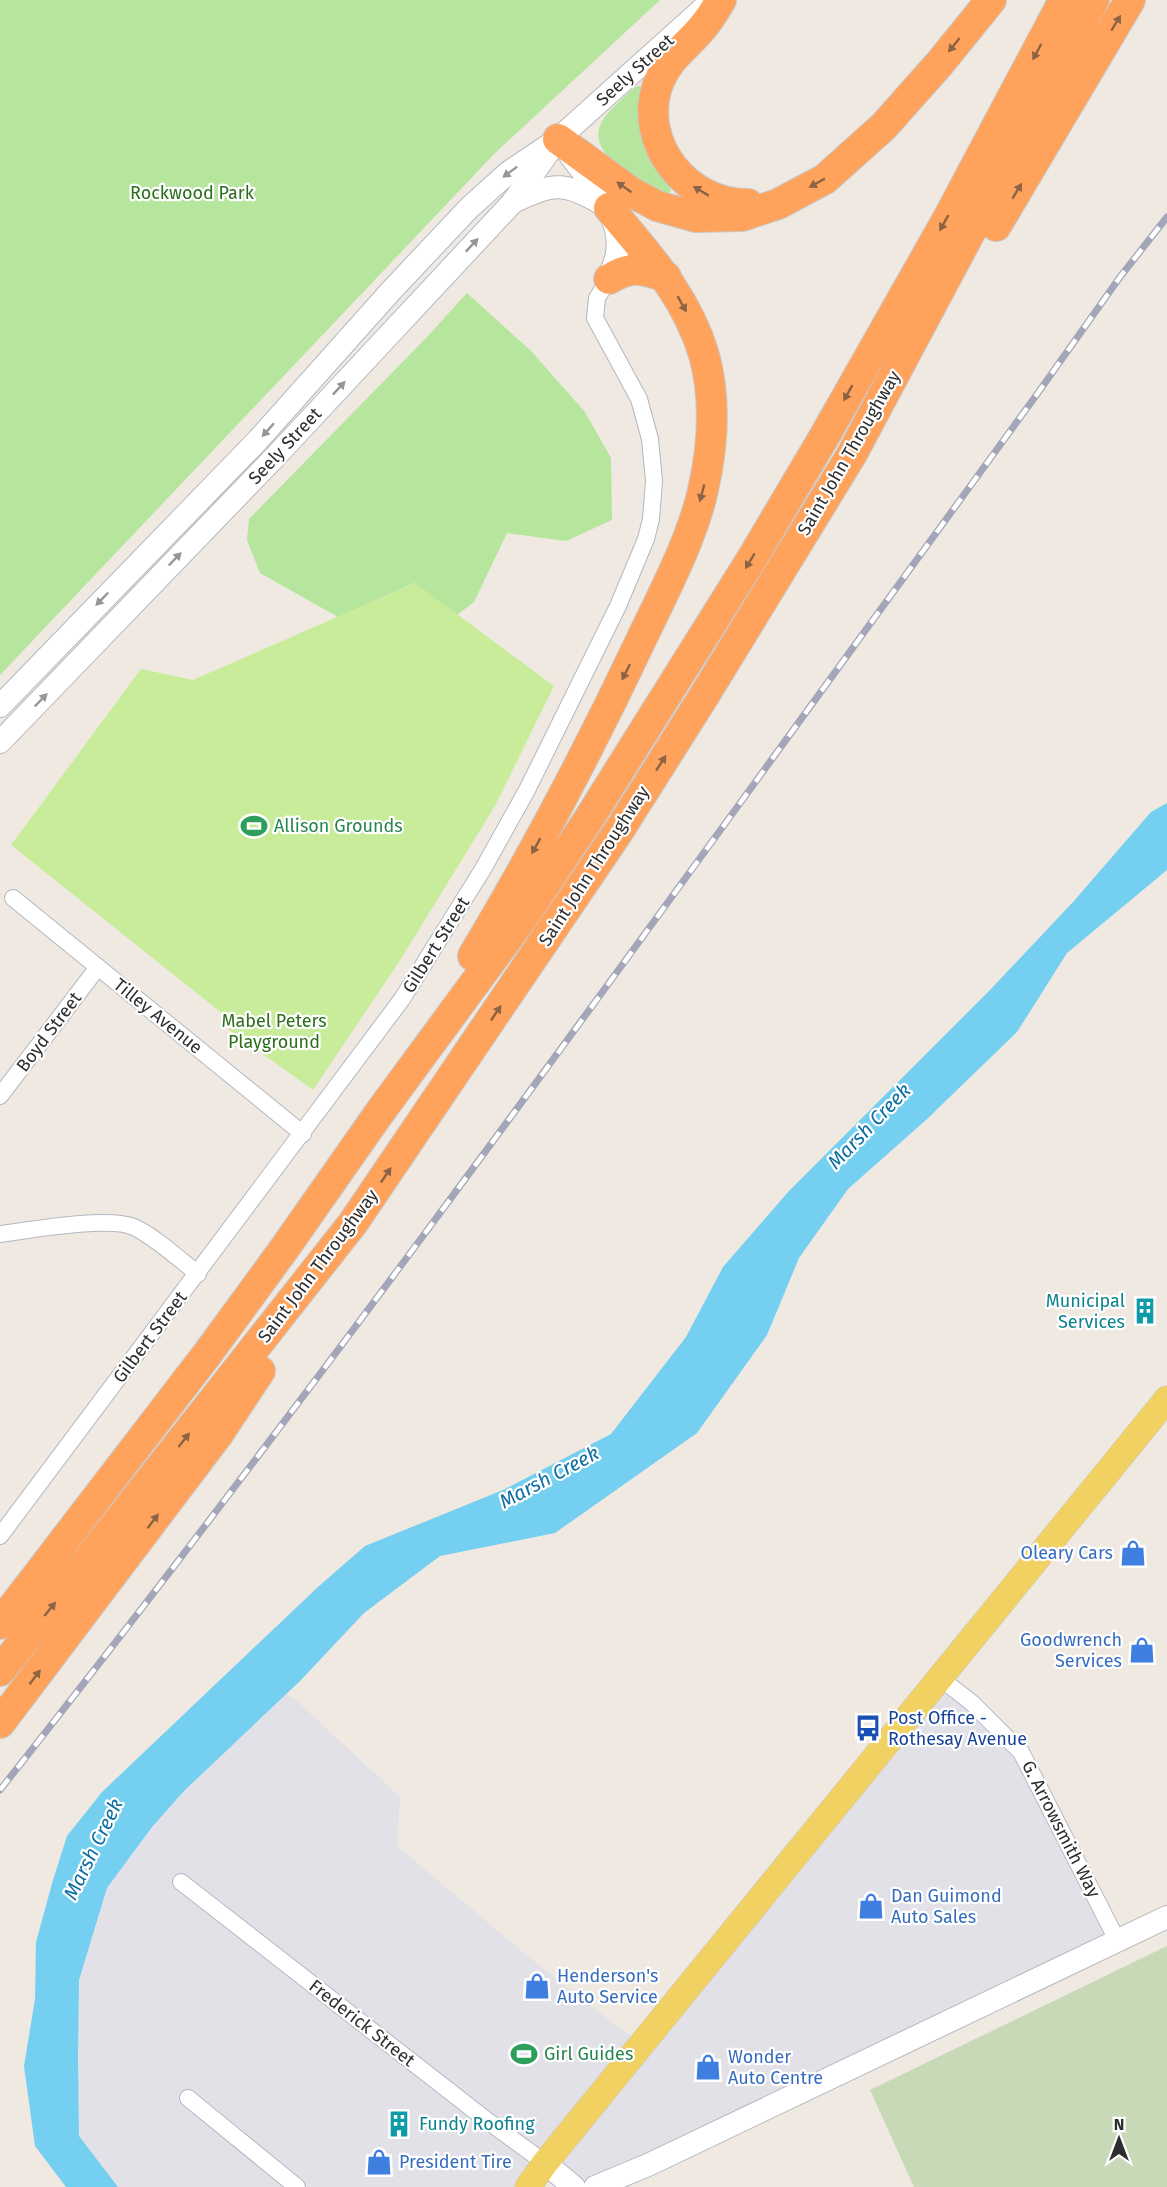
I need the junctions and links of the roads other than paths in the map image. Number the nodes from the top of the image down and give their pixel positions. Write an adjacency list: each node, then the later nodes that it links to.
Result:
1 (712, 0): 7 (main road, Seely Street)
2 (721, 0): 9 (highway, one-way to 2)
3 (991, 0): 9 (highway, one-way to 9)
4 (1064, 0): 19 (highway, Saint John Throughway, one-way to 19)
5 (1094, 0): 13 (highway, Saint John Throughway)
6 (1130, 0): 13 (highway, one-way to 6)
7 (558, 140): 8 (main road, Seely Street); 9 (highway, one-way to 7); 10 (main road); 14 (main road, Seely Street, one-way to 14)
8 (512, 203): 10 (main road); 15 (main road, Seely Street, one-way to 8)
9 (778, 204)
10 (609, 208): 11 (highway); 12 (main road)
11 (666, 277): 12 (highway); 19 (highway, one-way to 19)
12 (609, 279): 20 (street, Gilbert Street)
13 (852, 454): 21 (highway, Saint John Throughway, one-way to 13)
14 (0, 706)
15 (0, 742)
16 (13, 898): 17 (street, Tilley Avenue)
17 (98, 967): 18 (street, Boyd Street); 20 (street, Tilley Avenue)
18 (0, 1096)
19 (380, 1112): 26 (highway, Saint John Throughway)
20 (303, 1134): 23 (street, Gilbert Street)
21 (353, 1223): 27 (highway, Saint John Throughway, one-way to 21); 29 (highway, one-way to 21)
22 (0, 1234): 23 (street)
23 (198, 1274): 25 (street, Gilbert Street)
24 (1167, 1399): 28 (main road)
25 (0, 1536)
26 (0, 1624)
27 (0, 1671)
28 (940, 1678): 32 (street, G. Arrowsmith Way); 34 (main road)
29 (0, 1723)
30 (181, 1882): 34 (street, Frederick Street)
31 (1167, 1917): 32 (main road)
32 (1117, 1940): 39 (main road)
33 (188, 2098): 35 (street)
34 (545, 2163): 36 (main road); 37 (main road); 38 (main road)
35 (297, 2187)
36 (520, 2187)
37 (528, 2187)
38 (574, 2187)
39 (595, 2187)

